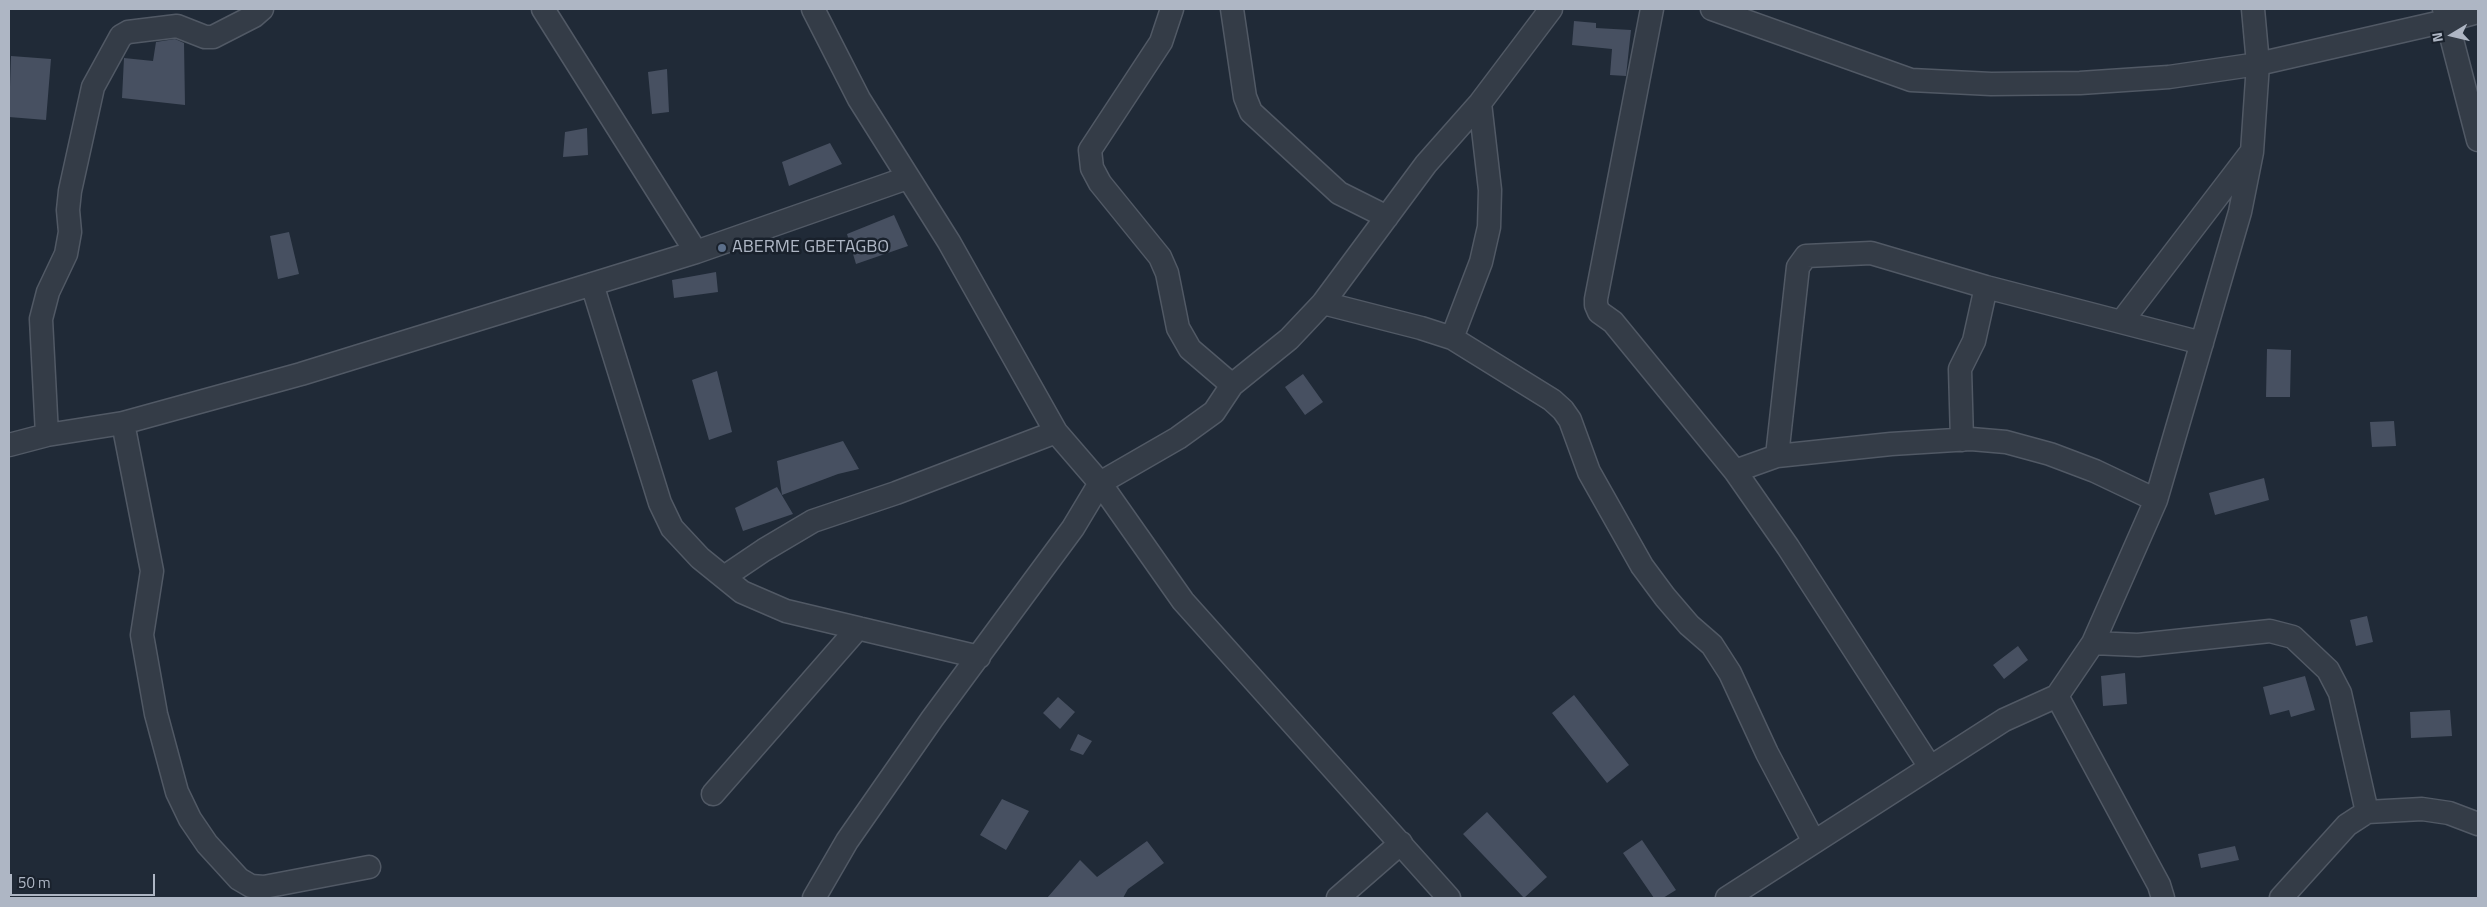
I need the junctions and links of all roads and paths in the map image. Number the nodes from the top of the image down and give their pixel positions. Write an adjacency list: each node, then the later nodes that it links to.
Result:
1 (262, 9): 28 (street)
2 (543, 9): 18 (street)
3 (813, 9): 16 (street)
4 (1172, 9): 25 (street)
5 (1232, 9): 17 (street)
6 (1551, 9): 13 (street)
7 (1652, 9): 32 (street)
8 (1712, 9): 12 (street)
9 (2253, 9): 12 (street)
10 (2478, 12): 11 (street)
11 (2445, 15): 12 (street); 14 (street)
12 (2258, 64): 15 (street)
13 (1480, 103): 17 (street); 23 (street)
14 (2478, 140)
15 (2252, 152): 22 (street); 24 (street)
16 (907, 178): 18 (street); 27 (street)
17 (1387, 217): 21 (street)
18 (696, 252): 19 (street)
19 (592, 284): 26 (street); 35 (street)
20 (1986, 287): 22 (street); 29 (street); 31 (street)
21 (1323, 303): 23 (street); 25 (street)
22 (2122, 321): 24 (street)
23 (1452, 338): 44 (street)
24 (2202, 343): 34 (street)
25 (1232, 386): 33 (street)
26 (123, 423): 28 (street); 46 (street)
27 (1056, 432): 33 (street); 35 (street)
28 (47, 435): 30 (street)
29 (1962, 440): 31 (street); 34 (street)
30 (9, 445)
31 (1778, 456): 32 (street)
32 (1735, 471): 40 (street)
33 (1100, 482): 38 (street); 45 (street)
34 (2156, 500): 37 (street)
35 (724, 577): 36 (street)
36 (858, 628): 38 (street); 41 (street)
37 (2094, 643): 39 (street); 42 (street)
38 (979, 657): 47 (street)
39 (2057, 696): 40 (street); 51 (street)
40 (1930, 767): 44 (street)
41 (713, 794)
42 (2367, 812): 43 (street); 52 (street)
43 (2478, 824)
44 (1814, 842): 50 (street)
45 (1401, 843): 48 (street); 49 (street)
46 (369, 868)
47 (814, 898)
48 (1338, 898)
49 (1449, 898)
50 (1727, 898)
51 (2163, 898)
52 (2281, 898)

